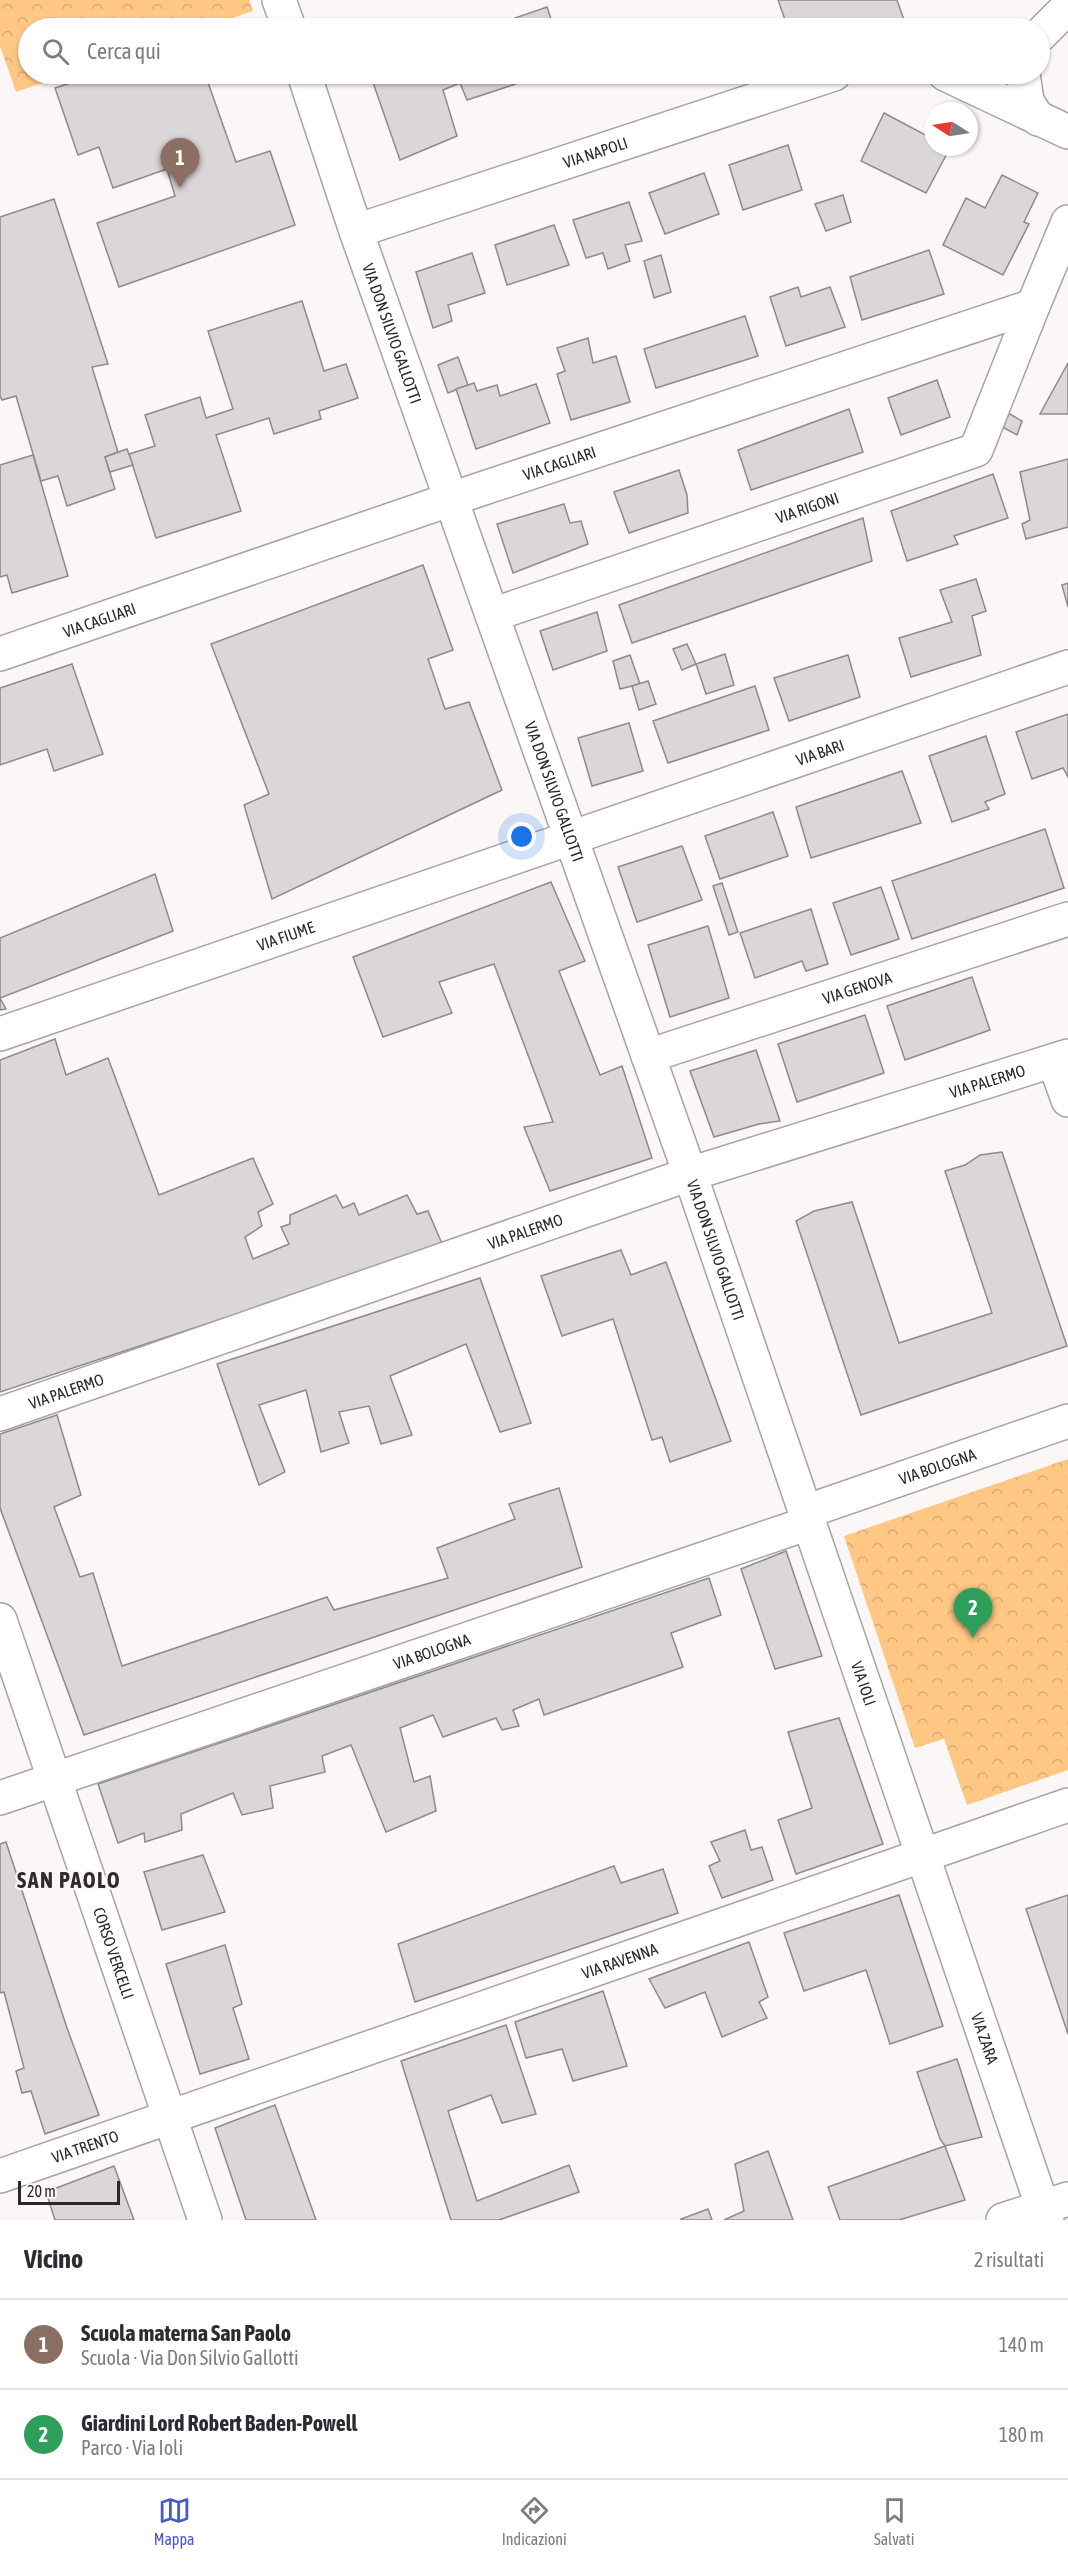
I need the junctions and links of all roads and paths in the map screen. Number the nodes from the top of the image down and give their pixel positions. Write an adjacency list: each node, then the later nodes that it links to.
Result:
1 (279, 0): 3 (street)
2 (1068, 7): 4 (street)
3 (285, 18)
4 (1050, 25)
5 (307, 84): 12 (street, VIA DON SILVIO GALLOTTI)
6 (804, 84): 12 (street, VIA NAPOLI)
7 (966, 84): 9 (street)
8 (1025, 84): 9 (street)
9 (1038, 118): 10 (street)
10 (1068, 132)
11 (1068, 222): 13 (street)
12 (356, 231): 14 (street, VIA DON SILVIO GALLOTTI)
13 (1033, 306): 14 (street, VIA CAGLIARI); 15 (street, VIA RIGONI)
14 (451, 499): 15 (street, VIA DON SILVIO GALLOTTI); 16 (street, VIA CAGLIARI)
15 (492, 615): 18 (street, VIA DON SILVIO GALLOTTI)
16 (0, 654)
17 (1068, 668): 18 (street, VIA BARI)
18 (570, 836): 20 (street, VIA FIUME); 21 (street, VIA DON SILVIO GALLOTTI)
19 (1068, 919): 21 (street, VIA GENOVA)
20 (0, 1034)
21 (648, 1056): 24 (street, VIA DON SILVIO GALLOTTI)
22 (1061, 1059): 23 (street); 24 (street, VIA PALERMO)
23 (1068, 1100)
24 (690, 1174): 25 (street, VIA PALERMO); 27 (street, VIA DON SILVIO GALLOTTI)
25 (0, 1414)
26 (1068, 1421): 27 (street, VIA BOLOGNA)
27 (807, 1518): 29 (street, VIA BOLOGNA); 32 (street, VIA IOLI)
28 (0, 1620): 29 (street, CORSO VERCELLI)
29 (55, 1779): 30 (street, VIA BOLOGNA); 33 (street, CORSO VERCELLI)
30 (0, 1798)
31 (1068, 1805): 32 (street, VIA RAVENNA)
32 (923, 1856): 33 (street, VIA RAVENNA); 35 (street, VIA ZARA)
33 (171, 2118): 34 (street, VIA TRENTO); 36 (street, CORSO VERCELLI)
34 (0, 2176)
35 (1053, 2209): 37 (street)
36 (205, 2220)
37 (1003, 2220)

